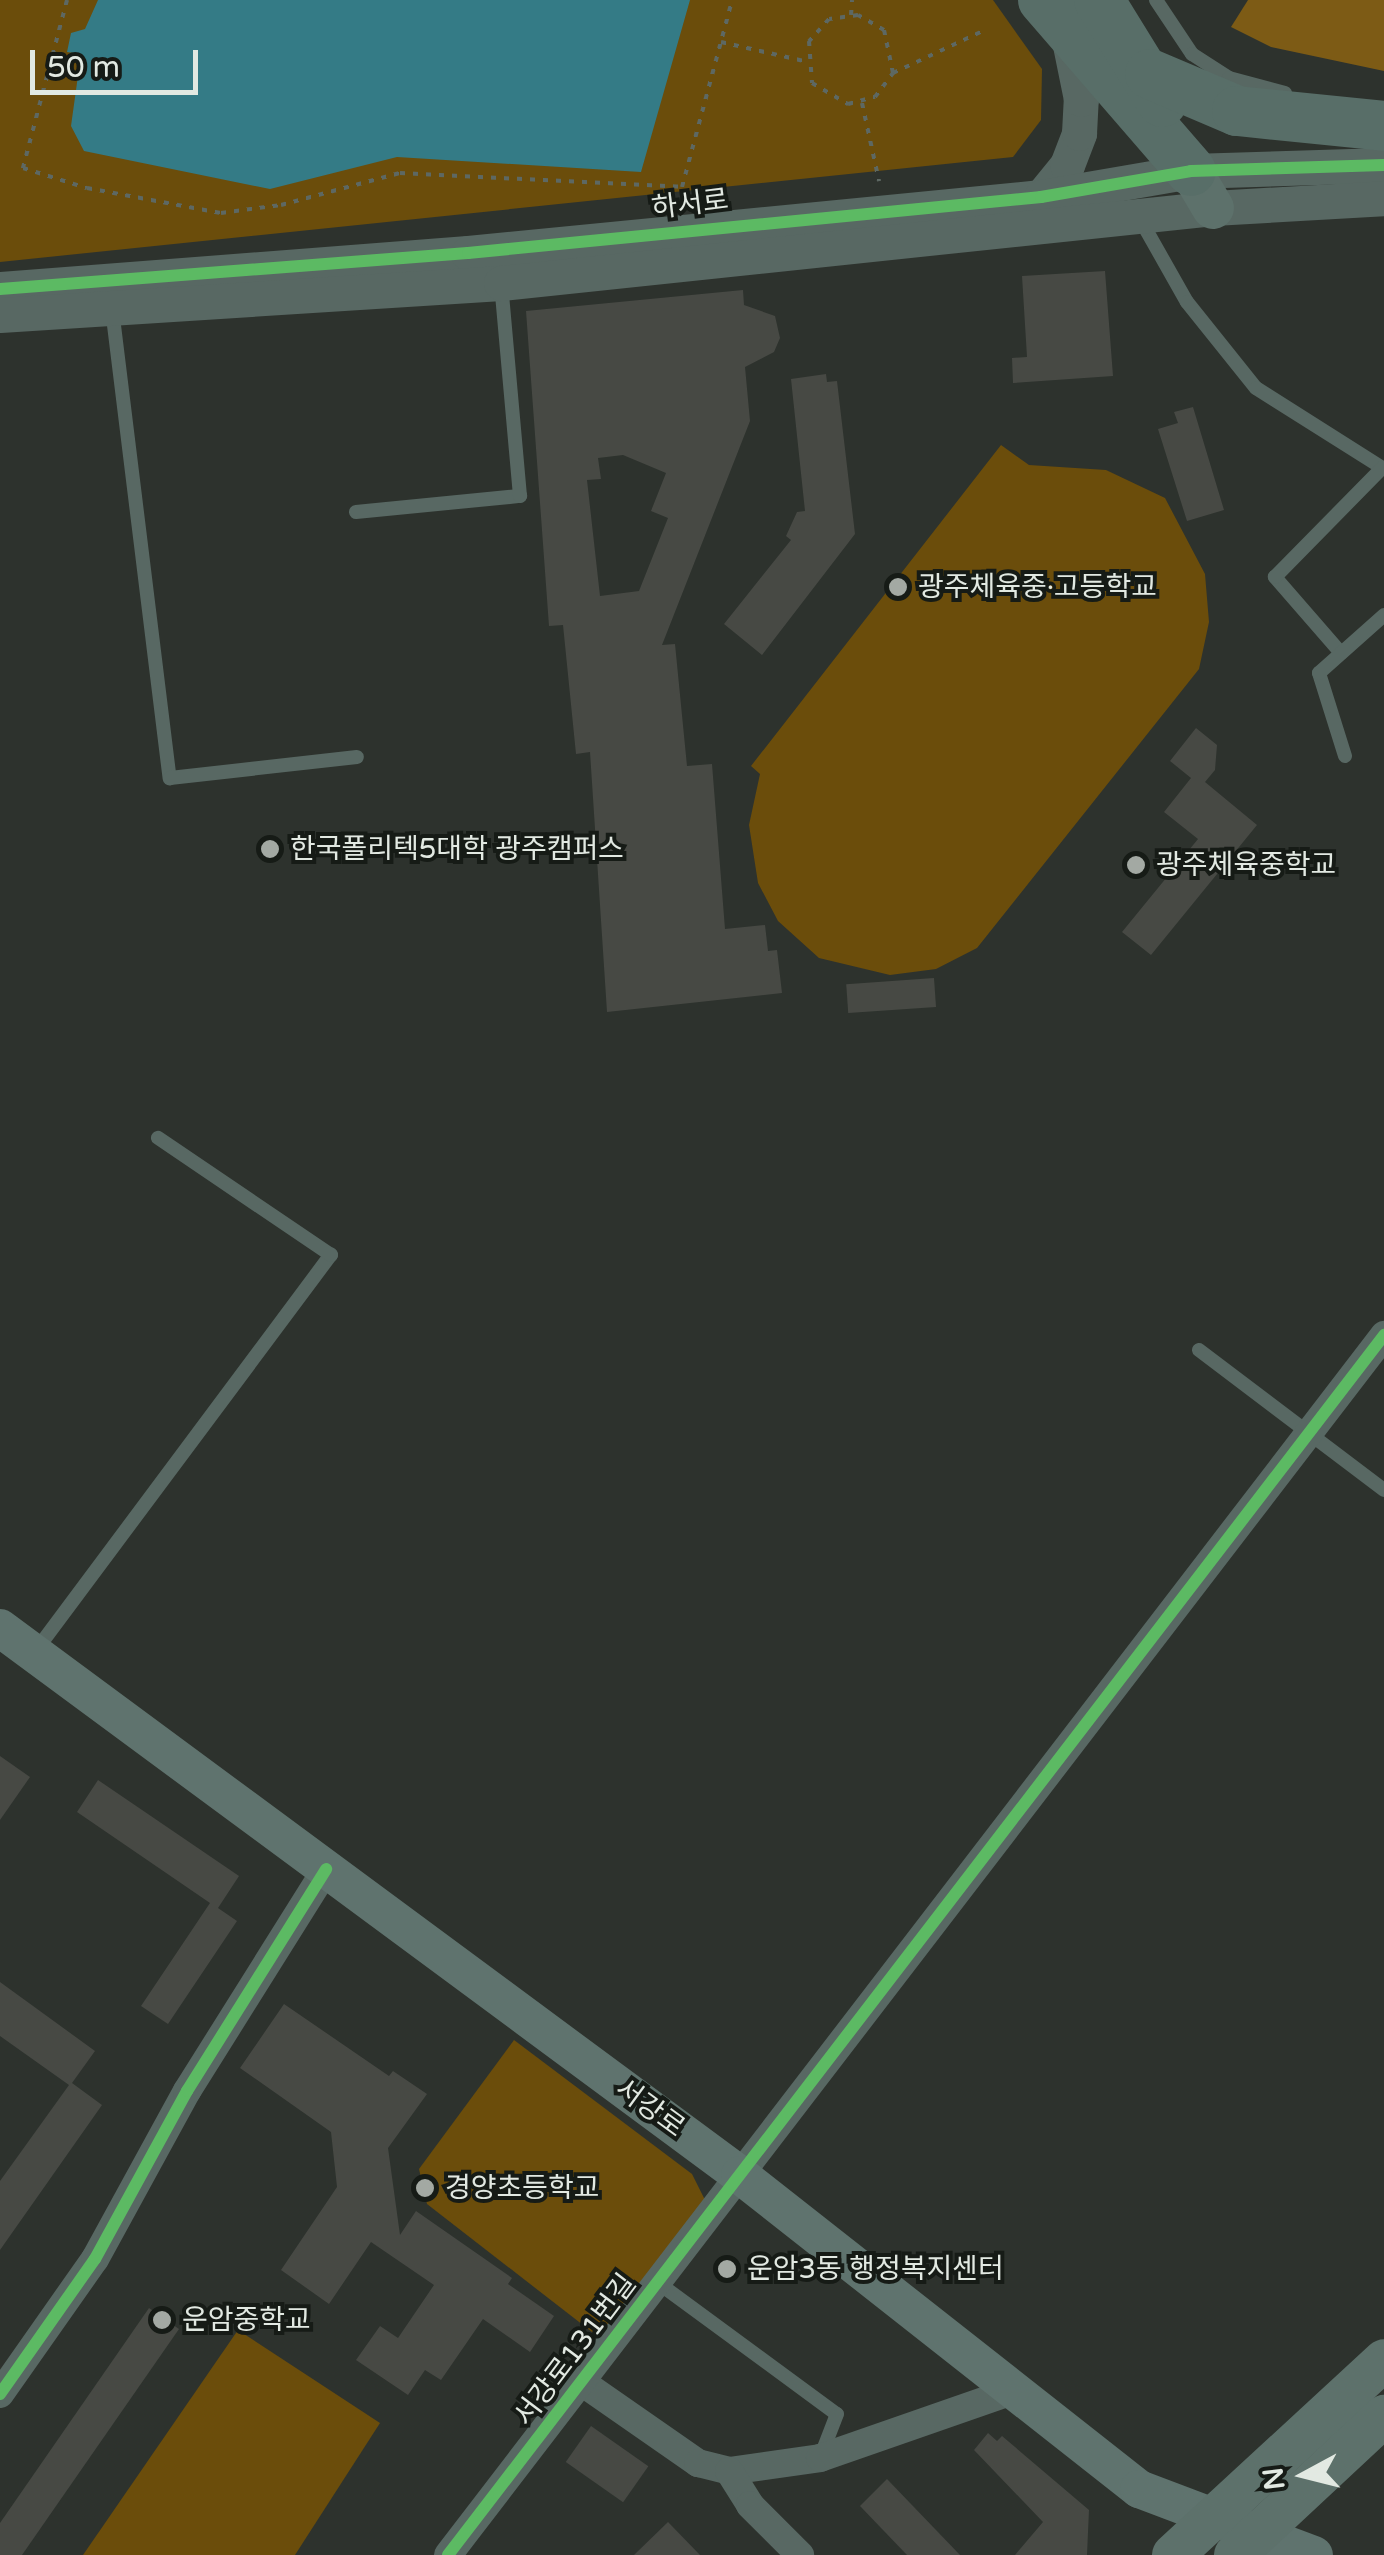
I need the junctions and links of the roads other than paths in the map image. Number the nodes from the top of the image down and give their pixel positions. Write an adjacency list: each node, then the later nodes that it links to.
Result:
1 (1156, 0): 4 (lane)
2 (1070, 12): 3 (highway); 7 (highway); 8 (street)
3 (1150, 74): 6 (highway); 7 (highway)
4 (1299, 96)
5 (1316, 100): 6 (lane)
6 (1379, 138): 7 (street, 하서로)
7 (1202, 189): 8 (street, 하서로); 9 (street, 하서로); 10 (street, 하서로)
8 (1041, 197): 12 (street, 하서로)
9 (1384, 198)
10 (1140, 218): 11 (street, 하서로); 15 (lane)
11 (501, 283): 13 (street, 하서로); 16 (lane)
12 (0, 289)
13 (112, 309): 14 (street, 하서로); 20 (lane)
14 (0, 315)
15 (1383, 468): 18 (lane)
16 (356, 512)
17 (1384, 616): 18 (lane)
18 (1342, 652): 19 (lane)
19 (1346, 756)
20 (357, 757)
21 (158, 1138): 27 (lane)
22 (1384, 1334): 24 (street, 서강로131번길)
23 (1199, 1350): 24 (lane)
24 (1308, 1432): 25 (lane); 29 (street, 서강로131번길)
25 (1384, 1490)
26 (0, 1628): 27 (main road, 서강로)
27 (34, 1653): 28 (main road, 서강로)
28 (326, 1868): 29 (main road, 서강로); 34 (street)
29 (740, 2175): 30 (street, 서강로131번길); 33 (main road, 서강로)
30 (658, 2282): 32 (street, 서강로131번길); 36 (lane, 서강로131번길)
31 (1384, 2360): 38 (main road)
32 (580, 2381): 37 (street); 40 (street, 서강로131번길)
33 (1012, 2391): 36 (street); 38 (main road, 서강로)
34 (0, 2394)
35 (1384, 2416): 39 (main road)
36 (820, 2458): 37 (street)
37 (729, 2471): 41 (street)
38 (1210, 2519): 39 (main road, 서강로); 42 (main road)
39 (1245, 2545): 43 (main road, 서강로)
40 (448, 2555)
41 (800, 2555)
42 (1173, 2555)
43 (1314, 2555)

